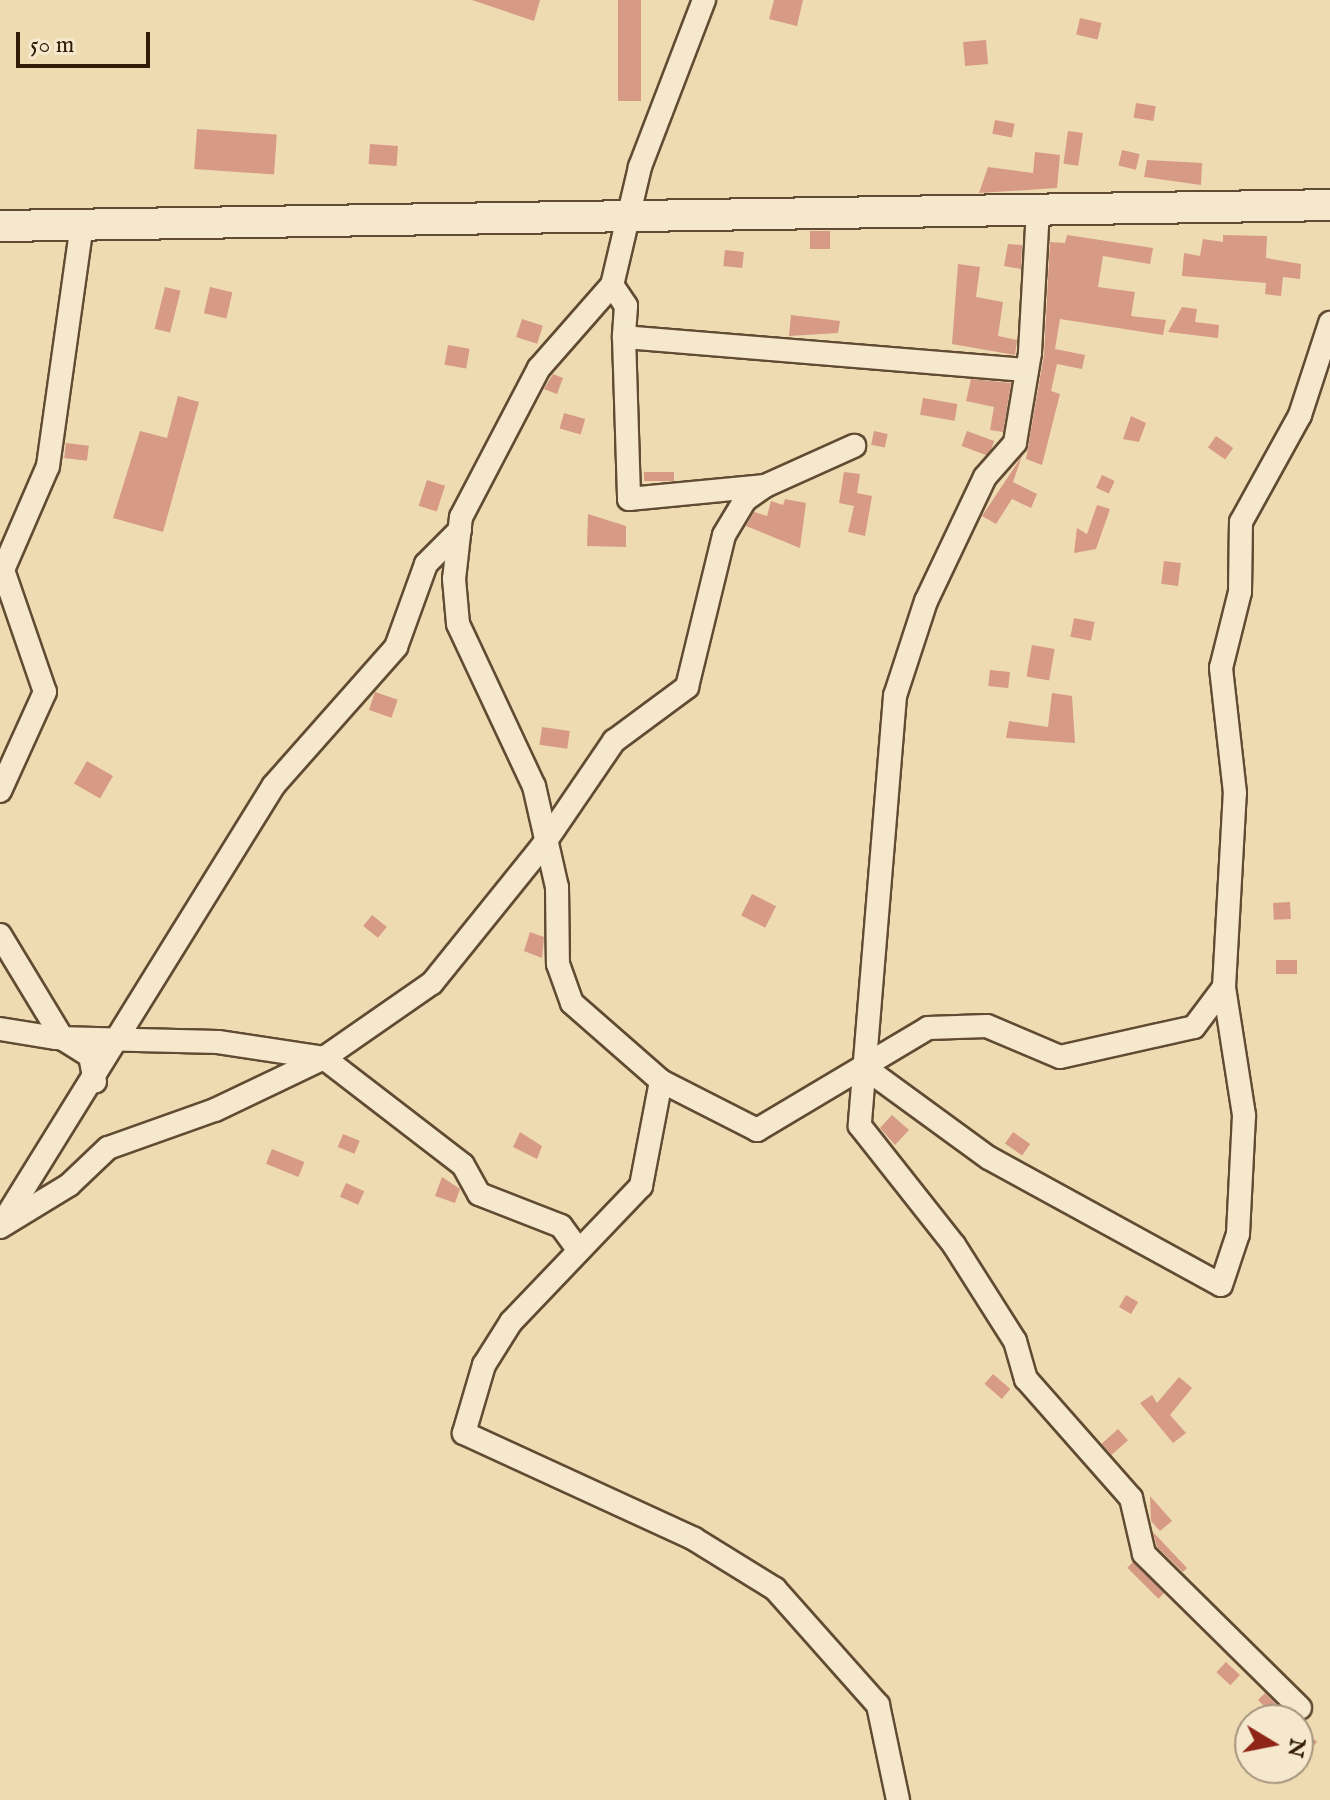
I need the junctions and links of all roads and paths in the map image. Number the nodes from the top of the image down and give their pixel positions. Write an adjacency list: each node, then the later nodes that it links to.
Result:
1 (704, 0): 4 (street)
2 (1330, 205): 3 (main road)
3 (1038, 209): 4 (main road); 10 (street)
4 (628, 214): 5 (main road); 7 (street)
5 (82, 224): 6 (main road); 14 (street)
6 (0, 226)
7 (612, 285): 9 (street); 13 (street)
8 (1330, 323): 17 (street)
9 (624, 337): 10 (street); 12 (street)
10 (1027, 370): 22 (street)
11 (854, 446): 12 (street)
12 (765, 486): 15 (street)
13 (460, 530): 15 (street); 20 (street)
14 (0, 791)
15 (545, 833): 21 (street); 23 (street)
16 (0, 935): 19 (street)
17 (1224, 987): 22 (street); 22 (street)
18 (0, 1029): 19 (street)
19 (63, 1039): 20 (street); 24 (street)
20 (120, 1040): 21 (street); 24 (street)
21 (324, 1058): 25 (street); 26 (street)
22 (864, 1067): 23 (street); 27 (street)
23 (661, 1081): 26 (street)
24 (95, 1082): 25 (street)
25 (0, 1227)
26 (576, 1247): 28 (street)
27 (1296, 1704)
28 (898, 1800)

